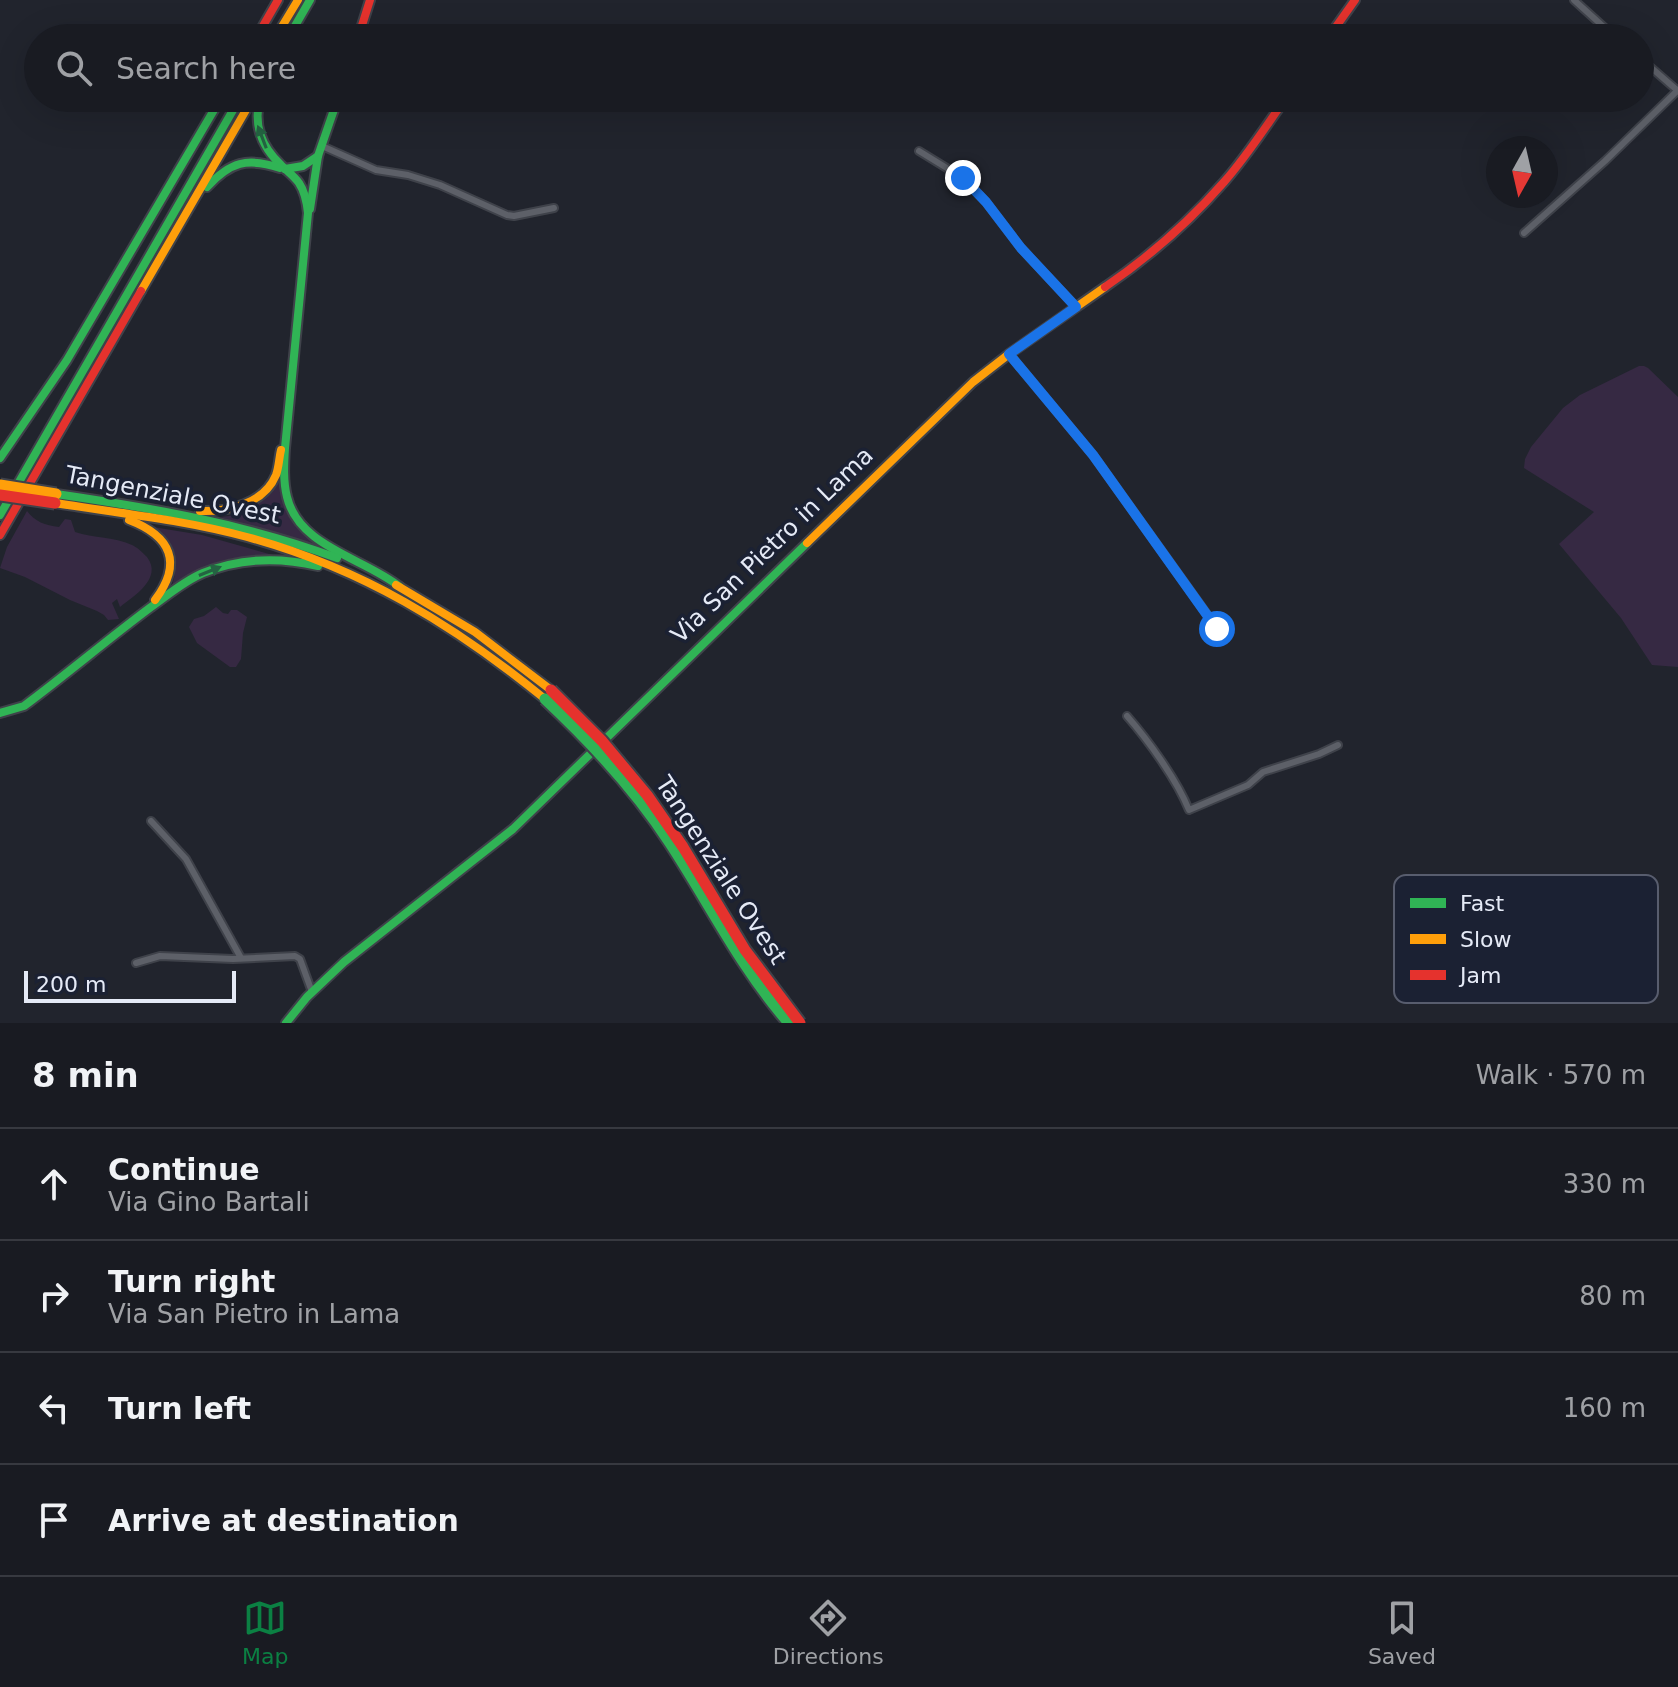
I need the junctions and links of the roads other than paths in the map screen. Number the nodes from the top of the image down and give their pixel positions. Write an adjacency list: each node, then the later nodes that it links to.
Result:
1 (278, 0): 6 (main road)
2 (370, 0): 9 (main road)
3 (1355, 0): 10 (main road)
4 (1574, 0): 11 (street)
5 (304, 2): 7 (main road); 8 (main road)
6 (264, 24)
7 (286, 24)
8 (295, 24)
9 (362, 24)
10 (1338, 24)
11 (1601, 24)
12 (1654, 70): 13 (street)
13 (1678, 91): 25 (street)
14 (213, 112): 30 (main road)
15 (232, 112): 35 (main road)
16 (245, 112): 26 (main road)
17 (257, 112): 22 (main road, one-way to 17)
18 (333, 112): 20 (main road)
19 (1276, 112): 27 (main road, Via San Pietro in Lama)
20 (320, 151): 22 (main road); 23 (street); 24 (main road)
21 (919, 151): 27 (street)
22 (285, 169): 24 (main road); 26 (main road)
23 (554, 208)
24 (307, 228): 29 (main road)
25 (1524, 233)
26 (155, 267): 36 (main road)
27 (1076, 307): 28 (main road, Via San Pietro in Lama)
28 (1009, 354): 40 (street); 48 (main road, Via San Pietro in Lama)
29 (289, 414): 34 (main road); 37 (main road)
30 (0, 458)
31 (0, 485): 33 (main road, Tangenziale Ovest, bridge)
32 (0, 495): 33 (main road, Tangenziale Ovest, bridge)
33 (56, 498): 34 (main road, Tangenziale Ovest); 38 (main road, Tangenziale Ovest); 39 (main road)
34 (114, 502): 37 (main road, Tangenziale Ovest)
35 (0, 515)
36 (0, 535)
37 (400, 587): 41 (main road, Tangenziale Ovest)
38 (412, 604): 39 (main road, one-way to 38); 41 (main road, Tangenziale Ovest)
39 (144, 612): 42 (main road)
40 (1224, 638)
41 (548, 695): 50 (main road, Tangenziale Ovest, bridge); 51 (main road, Tangenziale Ovest, bridge)
42 (0, 713)
43 (1127, 716): 44 (street)
44 (1338, 745)
45 (151, 821): 46 (street)
46 (241, 958): 47 (street); 48 (street)
47 (136, 963)
48 (312, 992): 49 (main road, Via San Pietro in Lama)
49 (286, 1023)
50 (789, 1023)
51 (800, 1023)

